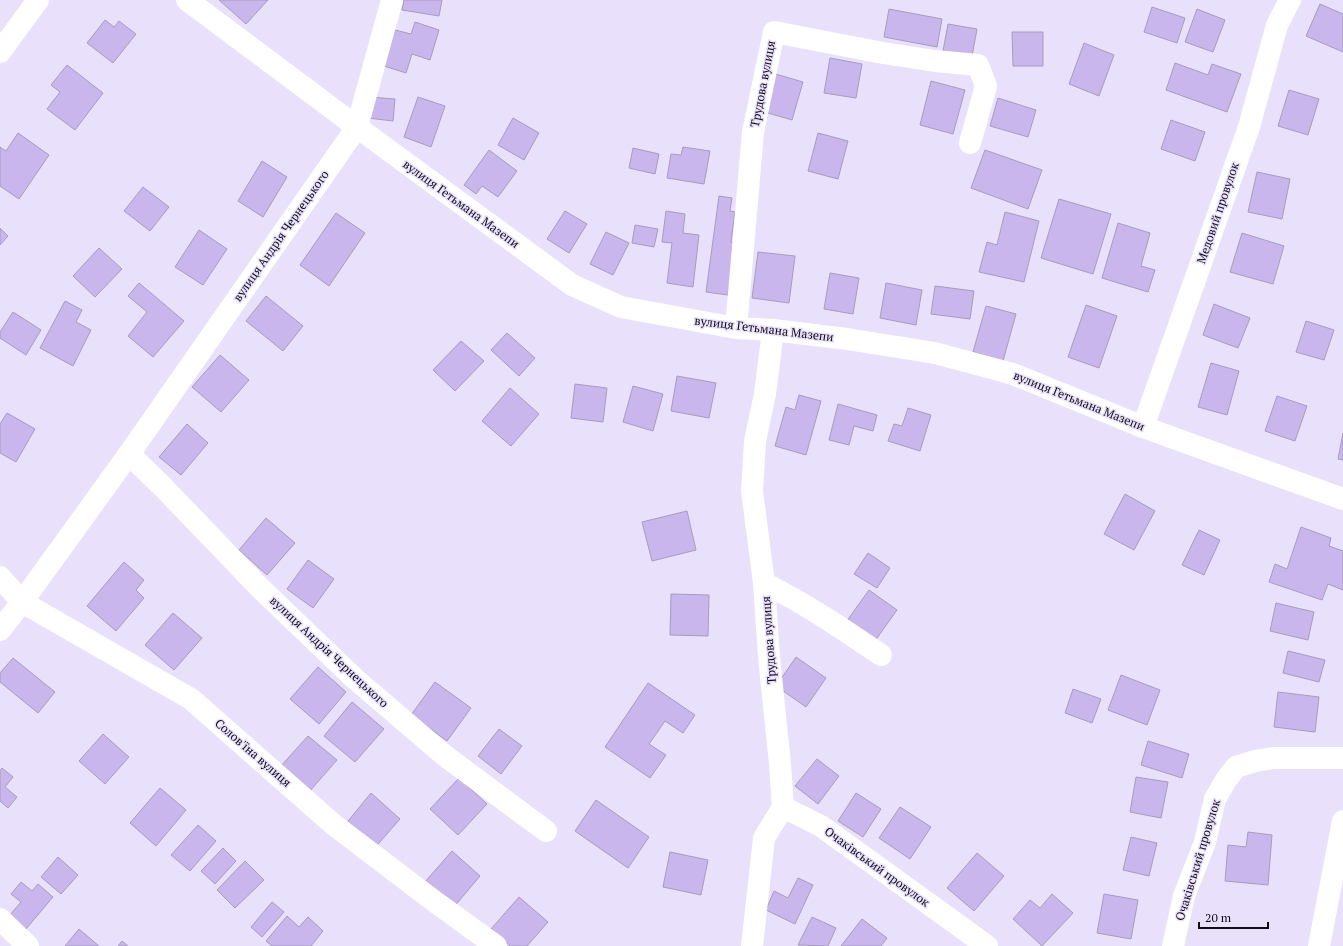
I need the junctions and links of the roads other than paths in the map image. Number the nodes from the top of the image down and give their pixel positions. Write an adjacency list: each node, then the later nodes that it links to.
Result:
1 (38, 0): 5 (street)
2 (187, 0): 6 (street, вулиця Гетьмана Мазепи)
3 (392, 0): 6 (street, вулиця Андрія Чернецького)
4 (1290, 0): 10 (street, Медовий провулок)
5 (0, 52)
6 (357, 128): 8 (street, вулиця Гетьмана Мазепи); 11 (street, вулиця Андрія Чернецького)
7 (970, 143): 8 (street, Трудова вулиця)
8 (736, 328): 9 (street, вулиця Гетьмана Мазепи)
9 (773, 330): 10 (street, вулиця Гетьмана Мазепи); 14 (street, Трудова вулиця)
10 (1143, 427): 12 (street, вулиця Гетьмана Мазепи)
11 (129, 454): 15 (street, вулиця Андрія Чернецького); 21 (street, вулиця Андрія Чернецького)
12 (1343, 499)
13 (0, 577): 15 (street, Солов'їна вулиця)
14 (764, 583): 17 (street); 19 (street, Трудова вулиця)
15 (22, 602): 16 (street, вулиця Андрія Чернецького); 24 (street, Солов'їна вулиця)
16 (0, 630)
17 (881, 655)
18 (1343, 758): 27 (street, Очаківський провулок)
19 (783, 807): 25 (street); 26 (street, Очаківський провулок)
20 (1343, 821): 28 (street)
21 (546, 831)
22 (0, 919): 23 (street)
23 (28, 946)
24 (496, 946)
25 (752, 946)
26 (987, 946)
27 (1173, 946)
28 (1319, 946)

